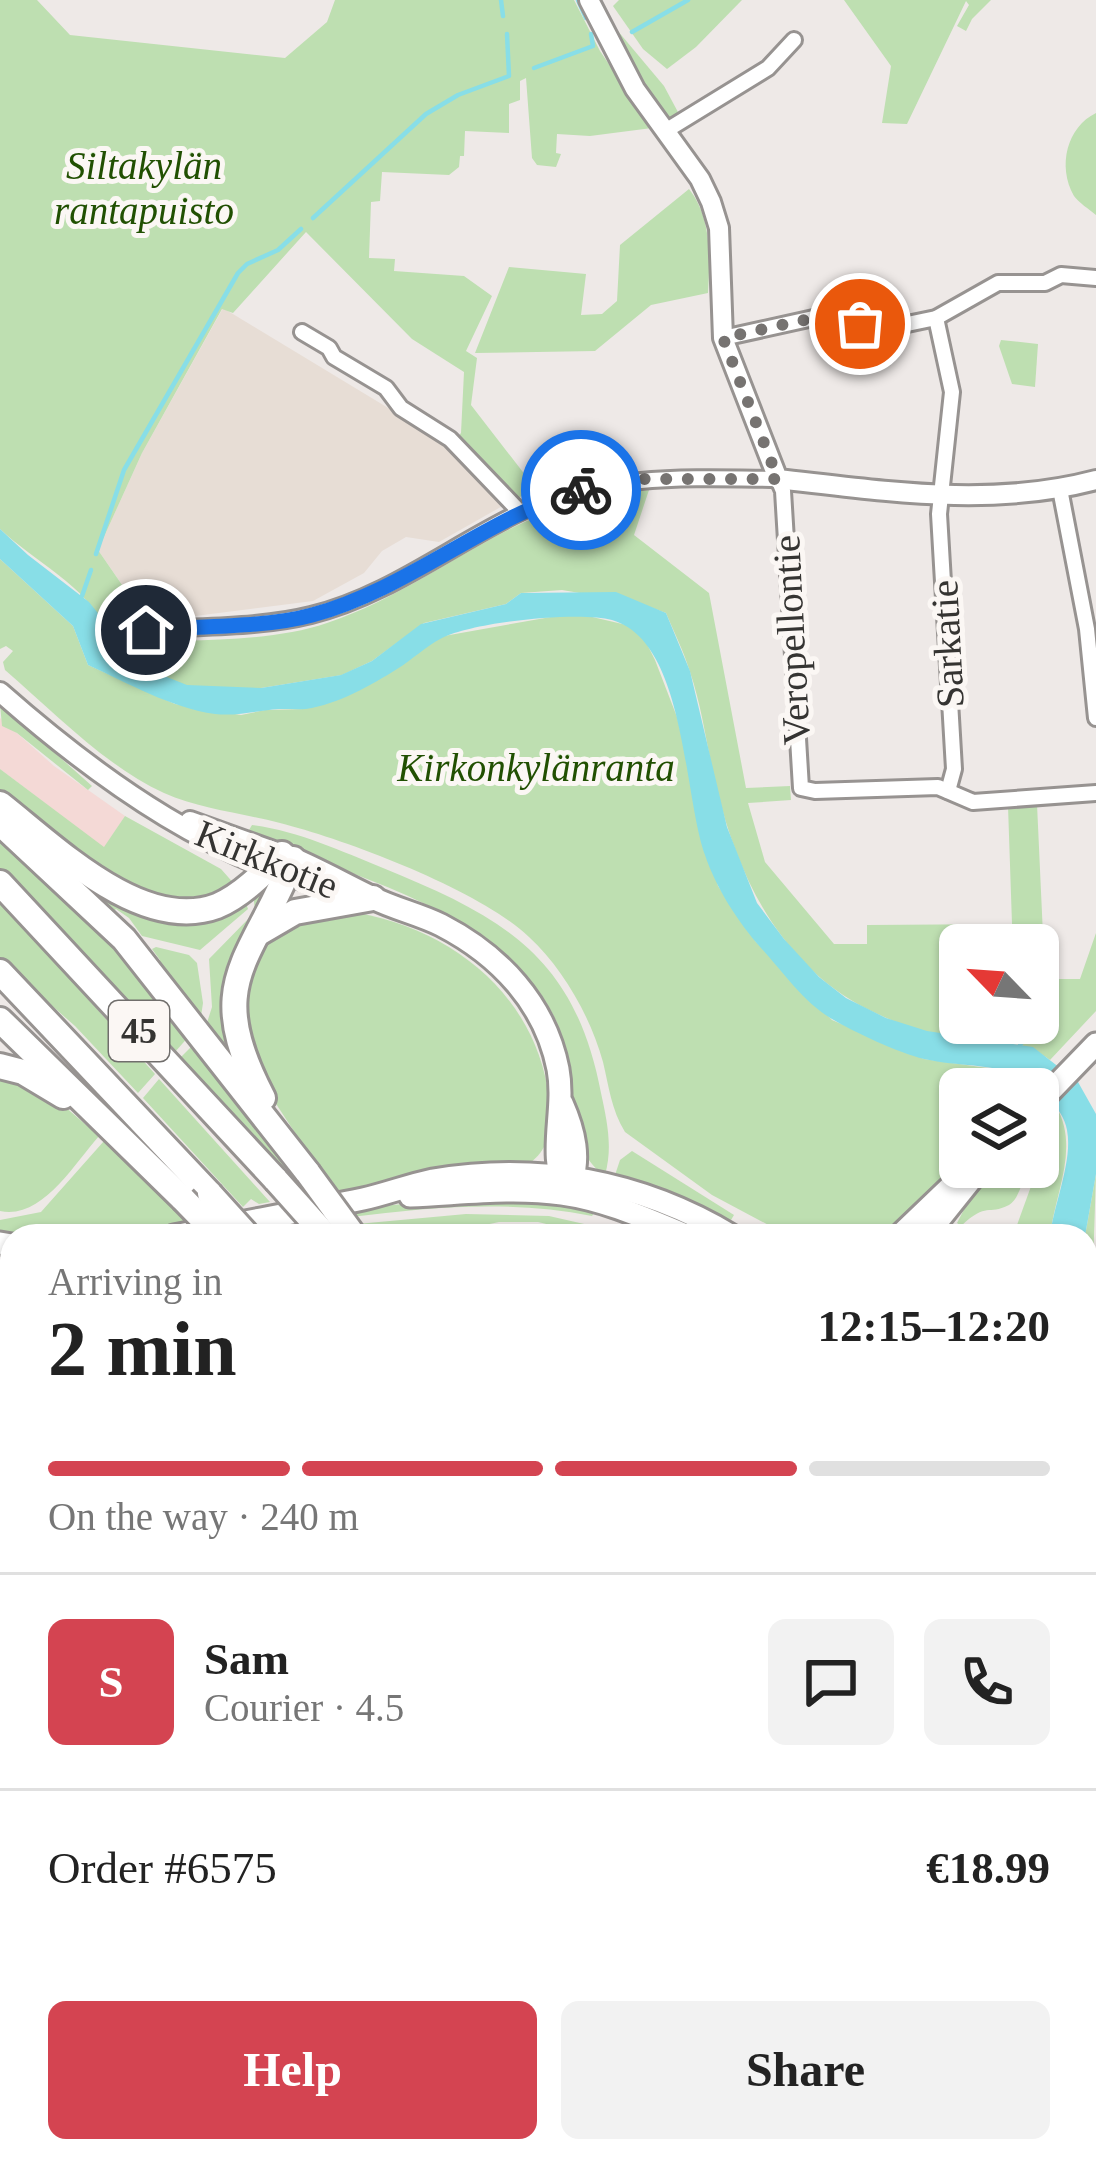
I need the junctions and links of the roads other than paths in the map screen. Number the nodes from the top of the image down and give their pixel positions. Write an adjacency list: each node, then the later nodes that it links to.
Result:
1 (589, 0): 3 (street)
2 (794, 40): 3 (street)
3 (667, 130): 7 (street)
4 (1096, 278): 5 (street)
5 (936, 318): 7 (street); 11 (street, Sarkatie)
6 (302, 332): 12 (street)
7 (723, 338): 8 (street)
8 (778, 479): 11 (street); 12 (street); 16 (street, Veropellontie)
9 (1096, 480): 10 (street)
10 (1060, 490): 11 (street); 15 (street)
11 (939, 496): 16 (street, Sarkatie)
12 (526, 510): 13 (street)
13 (146, 630)
14 (0, 692): 20 (street, Kirkkotie)
15 (1096, 718)
16 (948, 790): 17 (street, Veropellontie)
17 (1096, 793)
18 (0, 804): 20 (highway)
19 (0, 823): 30 (highway)
20 (282, 864): 22 (main road, Kirkkotie); 23 (highway)
21 (0, 883): 37 (highway, 45, bridge)
22 (374, 898): 23 (highway); 31 (main road, Kirkkotie)
23 (257, 934): 30 (highway)
24 (0, 972): 36 (highway, 45, bridge)
25 (0, 1020): 29 (highway)
26 (1096, 1044): 28 (main road)
27 (0, 1066): 29 (highway)
28 (1059, 1082)
29 (104, 1124): 34 (highway, bridge)
30 (287, 1143): 38 (highway, bridge)
31 (566, 1182): 35 (main road); 39 (main road); 40 (main road)
32 (948, 1188): 41 (main road)
33 (964, 1188): 42 (main road)
34 (207, 1224)
35 (235, 1224)
36 (237, 1224)
37 (315, 1224)
38 (345, 1224)
39 (660, 1224)
40 (707, 1224)
41 (911, 1224)
42 (936, 1224)

